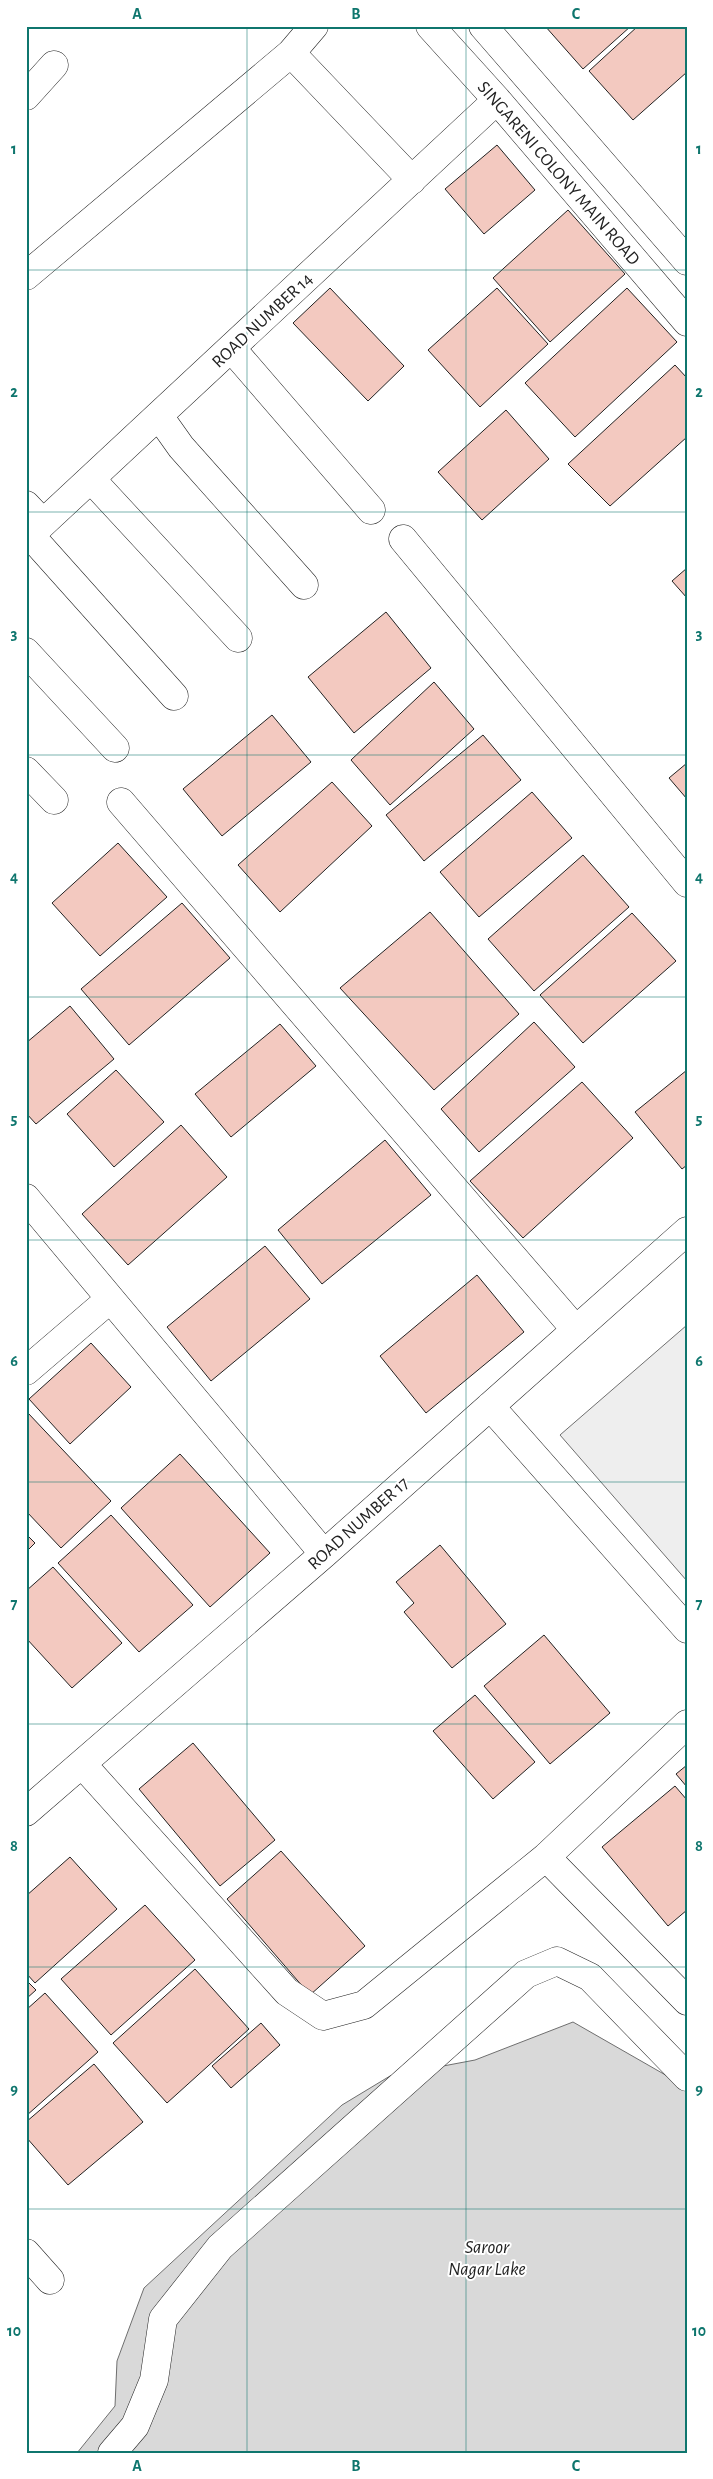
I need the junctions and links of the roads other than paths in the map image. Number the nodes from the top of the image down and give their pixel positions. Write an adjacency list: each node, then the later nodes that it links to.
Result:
1 (314, 26): 4 (street)
2 (483, 26): 9 (street)
3 (439, 29): 7 (street, SINGARENI COLONY MAIN ROAD)
4 (291, 53): 8 (street); 10 (street)
5 (54, 65): 6 (street)
6 (26, 96)
7 (497, 100): 8 (street, ROAD NUMBER 14); 11 (street, SINGARENI COLONY MAIN ROAD)
8 (412, 180): 12 (street, ROAD NUMBER 14)
9 (687, 261)
10 (26, 276)
11 (687, 322)
12 (232, 349): 13 (street, ROAD NUMBER 14); 15 (street)
13 (159, 416): 14 (street, ROAD NUMBER 14); 18 (street)
14 (91, 479): 16 (street, ROAD NUMBER 14); 19 (street)
15 (371, 510)
16 (31, 525): 21 (street)
17 (403, 539): 26 (street)
18 (304, 585)
19 (238, 638)
20 (26, 652): 22 (street)
21 (174, 696)
22 (115, 748)
23 (26, 771): 24 (street)
24 (54, 800)
25 (121, 802): 30 (street)
26 (687, 883)
27 (26, 1198): 29 (street)
28 (687, 1231): 30 (street, ROAD NUMBER 17)
29 (110, 1299): 31 (street); 33 (street)
30 (576, 1330): 32 (street, ROAD NUMBER 17)
31 (26, 1371)
32 (490, 1406): 33 (street, ROAD NUMBER 17); 34 (street)
33 (324, 1554): 36 (street, ROAD NUMBER 17)
34 (687, 1629)
35 (687, 1724): 38 (street)
36 (82, 1764): 37 (street, ROAD NUMBER 17); 38 (street)
37 (26, 1812)
38 (546, 1857): 39 (street)
39 (687, 2001)
40 (687, 2077): 43 (street)
41 (26, 2253): 42 (street)
42 (50, 2280)
43 (112, 2453)

